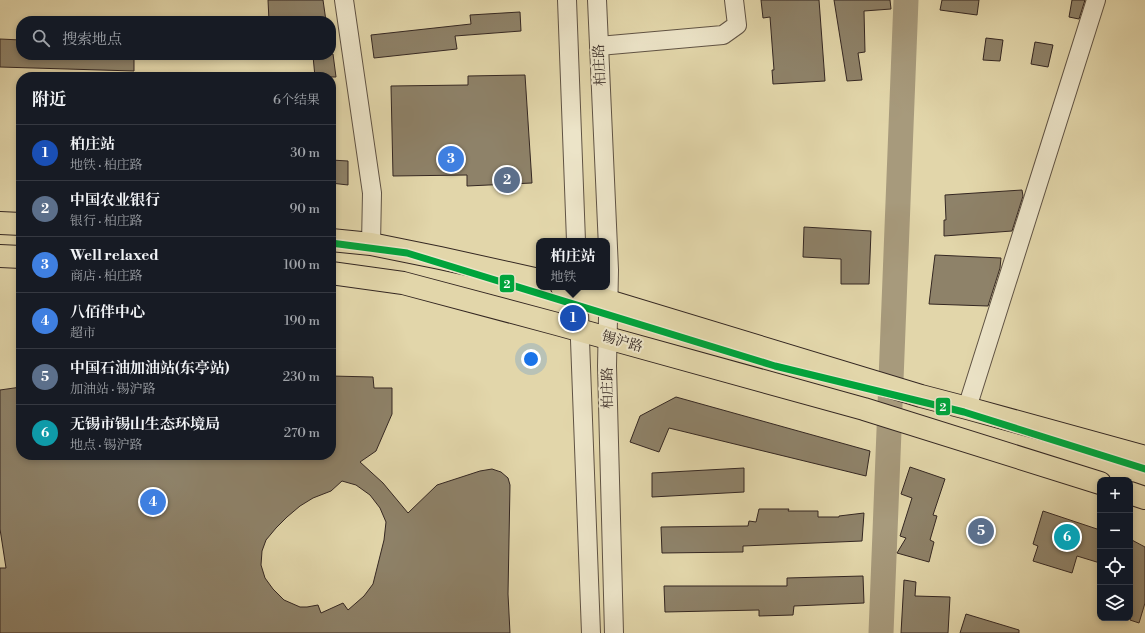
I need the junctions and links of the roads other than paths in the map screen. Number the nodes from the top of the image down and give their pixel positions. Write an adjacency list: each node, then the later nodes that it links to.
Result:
1 (344, 0): 12 (street)
2 (567, 0): 9 (street)
3 (597, 0): 6 (street, 柏庄路)
4 (734, 0): 6 (street)
5 (1096, 0): 23 (street)
6 (599, 46): 10 (street, 柏庄路)
7 (0, 223): 8 (main road)
8 (16, 224)
9 (576, 238)
10 (608, 238)
11 (336, 240): 12 (main road)
12 (371, 244): 16 (main road)
13 (0, 256): 14 (main road)
14 (16, 257)
15 (336, 273): 21 (main road, 锡沪路)
16 (536, 279)
17 (573, 290): 21 (street, 柏庄路)
18 (576, 290): 20 (main road)
19 (609, 290): 20 (street, 柏庄路)
20 (609, 302): 22 (street, 柏庄路); 23 (main road)
21 (580, 330): 22 (main road, 锡沪路); 28 (street, 柏庄路)
22 (608, 338): 25 (main road, 锡沪路); 29 (street, 柏庄路)
23 (967, 408): 24 (main road)
24 (1145, 457)
25 (1097, 482)
26 (1133, 494): 27 (main road)
27 (1145, 498)
28 (591, 633)
29 (614, 633)

